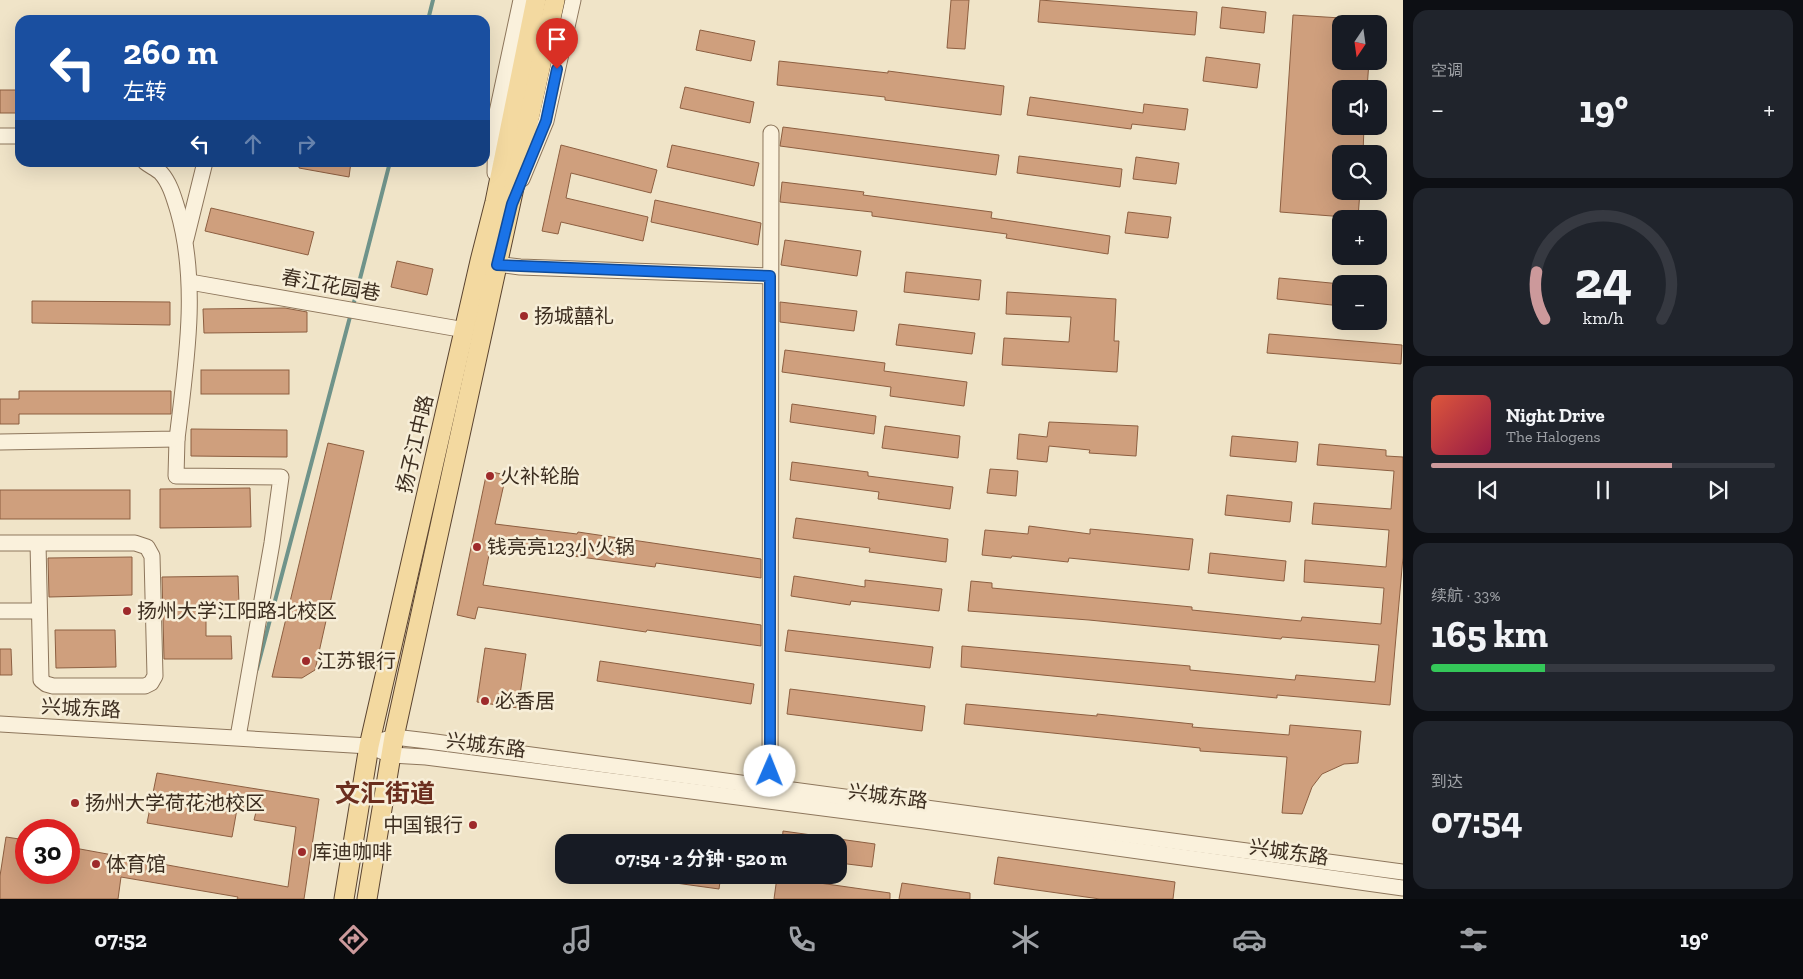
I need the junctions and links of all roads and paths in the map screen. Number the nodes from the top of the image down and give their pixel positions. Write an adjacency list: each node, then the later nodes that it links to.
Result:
1 (521, 0): 10 (street)
2 (536, 0): 10 (main road, 扬子江中路)
3 (555, 0): 10 (main road, 扬子江中路)
4 (573, 0): 10 (street)
5 (771, 133): 13 (street)
6 (0, 136): 7 (street)
7 (15, 136)
8 (152, 167): 11 (street)
9 (204, 167): 11 (street)
10 (503, 203): 12 (main road, 扬子江中路)
11 (186, 239): 14 (street)
12 (488, 263): 13 (street); 15 (main road, 扬子江中路); 23 (main road, 扬子江中路)
13 (770, 276): 27 (street)
14 (190, 282): 15 (street, 春江花园巷); 16 (street)
15 (465, 330): 25 (main road, 扬子江中路)
16 (177, 439): 17 (street); 24 (street)
17 (0, 442)
18 (0, 543): 19 (street)
19 (38, 543): 21 (street); 21 (street)
20 (0, 611): 21 (street)
21 (39, 612)
22 (0, 724): 24 (street, 兴城东路)
23 (394, 737): 25 (street, 兴城东路); 26 (main road, 扬子江中路); 27 (street, 兴城东路)
24 (238, 738): 25 (street, 兴城东路)
25 (369, 746): 26 (street, 兴城东路); 30 (main road, 扬子江中路)
26 (391, 755): 29 (street, 兴城东路); 31 (main road, 扬子江中路)
27 (770, 788): 28 (street, 兴城东路)
28 (1403, 872)
29 (1403, 888)
30 (344, 899)
31 (368, 899)

